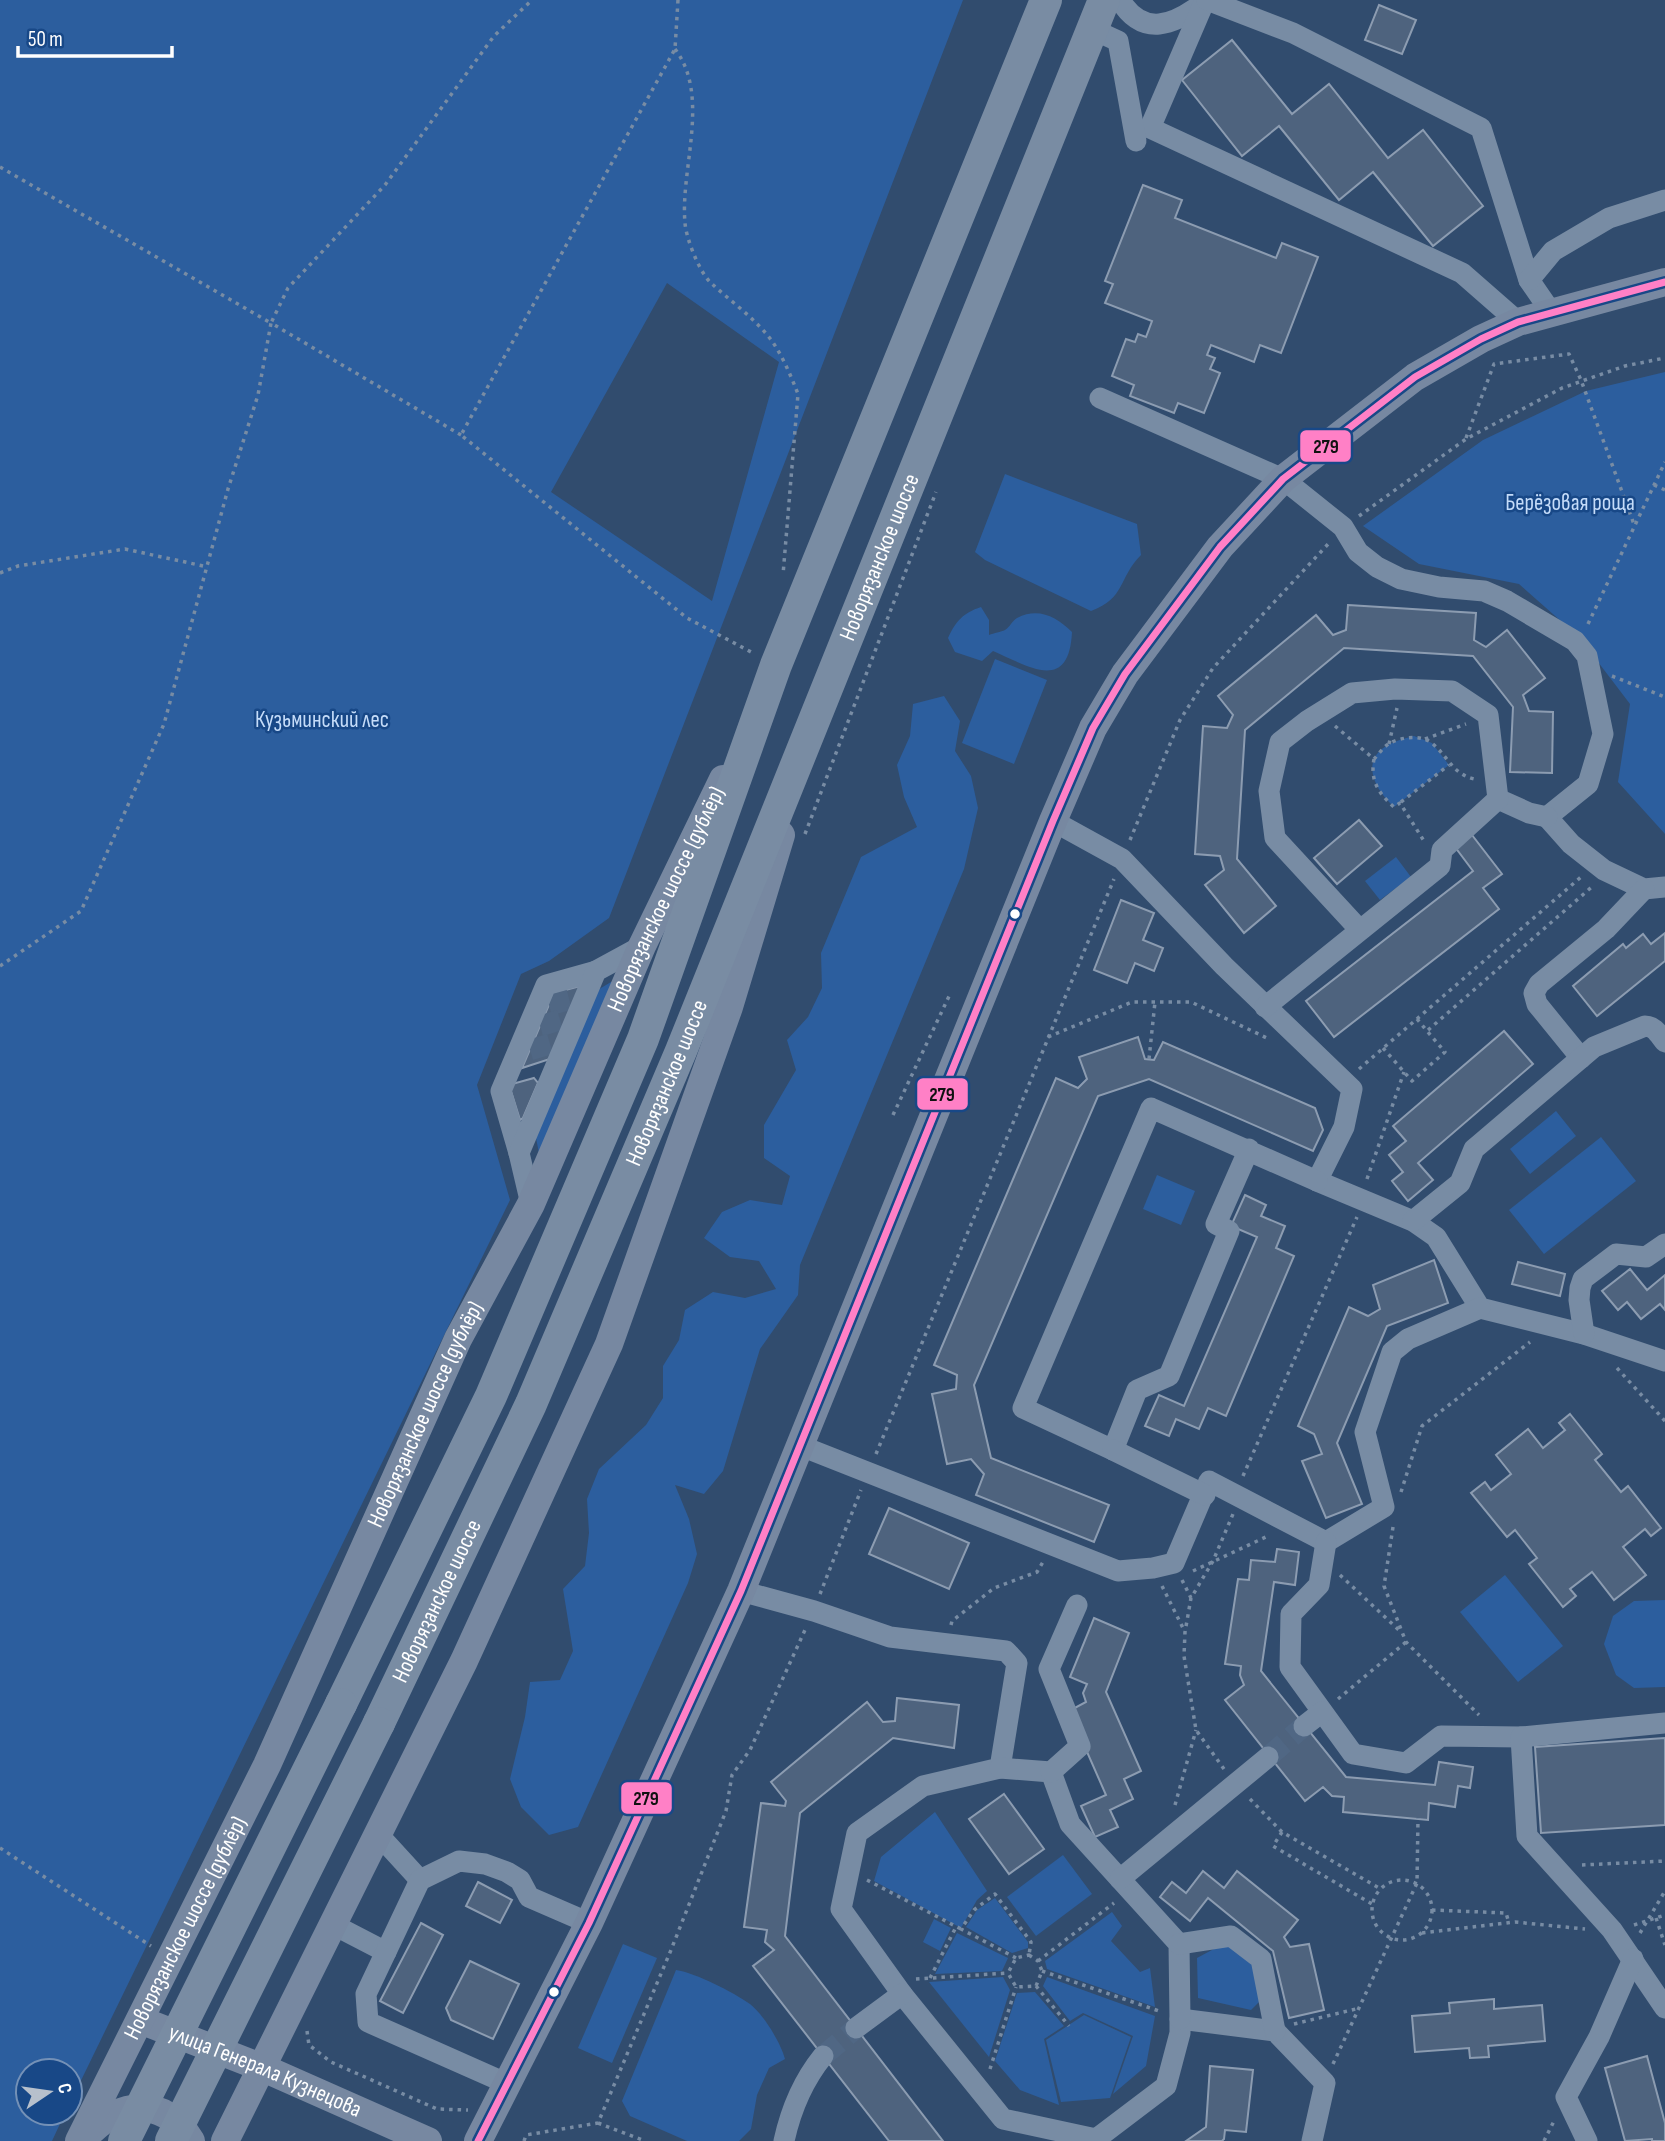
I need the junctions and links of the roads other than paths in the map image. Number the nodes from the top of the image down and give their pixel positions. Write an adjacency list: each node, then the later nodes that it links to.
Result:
1 (1046, 0): 14 (highway, Новорязанское шоссе)
2 (1104, 0): 5 (highway, Новорязанское шоссе)
3 (1120, 0): 4 (lane)
4 (1206, 1): 8 (lane); 11 (lane)
5 (1092, 29): 6 (lane); 15 (highway, Новорязанское шоссе)
6 (1136, 141)
7 (1665, 200): 8 (lane)
8 (1529, 280): 10 (lane)
9 (1665, 282): 10 (main road)
10 (1551, 312): 11 (main road)
11 (1518, 322): 13 (main road)
12 (1100, 398): 13 (lane)
13 (1283, 480): 17 (lane); 18 (main road)
14 (772, 675): 21 (main road, Новорязанское шоссе (дублёр)); 66 (highway, Новорязанское шоссе, bridge)
15 (825, 692): 48 (main road); 67 (highway, Новорязанское шоссе, bridge)
16 (1497, 792): 17 (lane); 20 (lane); 20 (lane)
17 (1547, 817): 19 (lane)
18 (1053, 821): 23 (lane); 35 (main road)
19 (1655, 888): 25 (lane)
20 (1359, 929): 23 (lane)
21 (642, 946): 22 (lane); 29 (main road, Новорязанское шоссе (дублёр))
22 (596, 971): 27 (lane); 27 (lane)
23 (1265, 1007): 28 (lane)
24 (1665, 1042): 25 (lane)
25 (1581, 1058): 30 (lane)
26 (1249, 1149): 28 (lane); 36 (lane); 36 (lane)
27 (519, 1153): 29 (lane)
28 (1317, 1181): 30 (lane)
29 (531, 1204): 59 (main road, Новорязанское шоссе (дублёр))
30 (1413, 1221): 32 (lane)
31 (1665, 1244): 33 (lane)
32 (1480, 1308): 33 (lane); 38 (lane)
33 (1584, 1334): 34 (lane)
34 (1665, 1361)
35 (801, 1446): 37 (lane); 39 (main road)
36 (1113, 1450): 37 (lane)
37 (1205, 1494): 38 (lane)
38 (1325, 1551): 41 (lane)
39 (741, 1591): 46 (lane); 51 (main road)
40 (1077, 1605): 47 (lane)
41 (1322, 1712): 43 (lane); 44 (lane)
42 (1665, 1723): 44 (lane)
43 (1304, 1726)
44 (1510, 1737): 55 (lane)
45 (1268, 1756): 50 (lane)
46 (1000, 1768): 47 (lane); 56 (lane)
47 (1051, 1772): 50 (lane)
48 (377, 1833): 49 (lane); 52 (main road)
49 (420, 1880): 51 (lane); 54 (lane)
50 (1125, 1885): 53 (lane)
51 (589, 1923): 64 (main road)
52 (332, 1924): 54 (lane); 63 (main road)
53 (1179, 1944): 58 (lane); 61 (lane)
54 (386, 1952): 64 (lane)
55 (1631, 1956): 57 (lane); 74 (lane)
56 (897, 1987): 58 (lane); 60 (lane)
57 (1665, 2008)
58 (1180, 2019): 61 (lane)
59 (140, 2020): 63 (main road, улица Генерала Кузнецова); 65 (main road, Новорязанское шоссе (дублёр))
60 (856, 2028)
61 (1275, 2030): 73 (lane)
62 (823, 2056): 72 (lane)
63 (263, 2068): 69 (main road); 70 (main road, улица Генерала Кузнецова)
64 (508, 2084): 71 (main road)
65 (81, 2141): 68 (main road)
66 (124, 2141)
67 (171, 2141)
68 (191, 2141)
69 (225, 2141)
70 (428, 2141)
71 (478, 2141)
72 (784, 2141)
73 (1312, 2141)
74 (1587, 2141)

